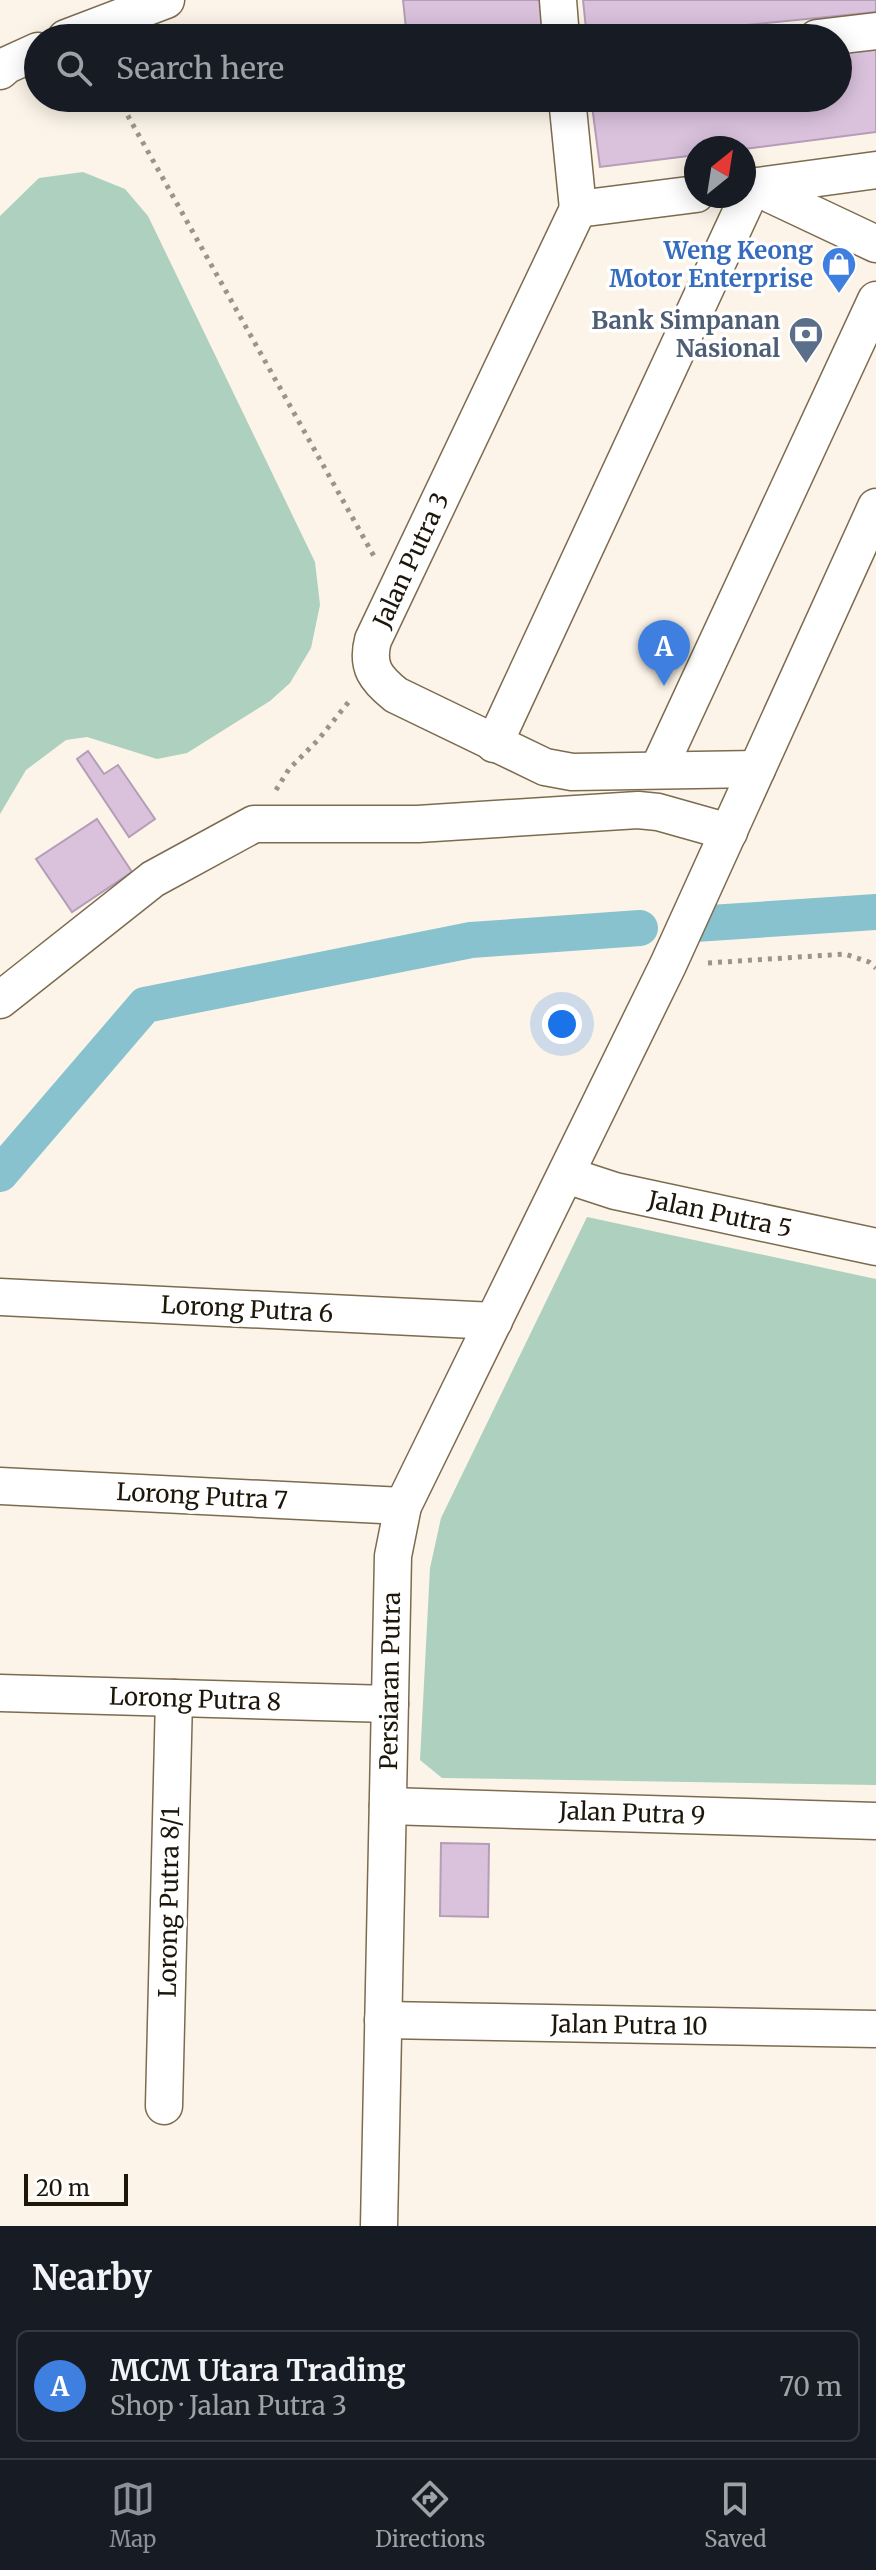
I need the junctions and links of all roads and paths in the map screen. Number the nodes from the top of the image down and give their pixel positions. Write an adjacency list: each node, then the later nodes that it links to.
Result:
1 (166, 0): 3 (street)
2 (558, 0): 4 (street)
3 (103, 24)
4 (560, 24)
5 (876, 31): 6 (street)
6 (852, 34)
7 (24, 57): 8 (street)
8 (0, 71)
9 (126, 112): 20 (path)
10 (568, 112): 16 (street)
11 (876, 170): 12 (street)
12 (756, 186)
13 (756, 191): 17 (street)
14 (684, 196): 16 (street)
15 (738, 208): 22 (street)
16 (578, 209): 20 (street, Jalan Putra 3)
17 (876, 244)
18 (876, 300): 24 (street)
19 (876, 507): 23 (street, Persiaran Putra)
20 (395, 594): 21 (street, Jalan Putra 3)
21 (374, 672): 22 (street); 25 (path)
22 (494, 744): 24 (street)
23 (757, 769): 24 (street); 26 (street, Persiaran Putra)
24 (658, 770)
25 (254, 824): 26 (street); 29 (street)
26 (729, 832): 27 (street, Persiaran Putra)
27 (668, 965): 28 (path); 30 (street, Persiaran Putra)
28 (876, 968)
29 (0, 1000)
30 (566, 1175): 31 (street, Jalan Putra 5); 33 (street, Persiaran Putra)
31 (876, 1247)
32 (0, 1297): 33 (street, Lorong Putra 6)
33 (494, 1321): 35 (street, Persiaran Putra)
34 (0, 1486): 35 (street, Lorong Putra 7)
35 (403, 1506): 38 (street, Persiaran Putra)
36 (0, 1693): 37 (street, Lorong Putra 8)
37 (174, 1698): 38 (street, Lorong Putra 8); 43 (street, Lorong Putra 8/1)
38 (390, 1704): 39 (street, Persiaran Putra)
39 (388, 1806): 40 (street, Jalan Putra 9); 41 (street, Persiaran Putra)
40 (876, 1821)
41 (383, 2020): 42 (street, Jalan Putra 10); 44 (street, Persiaran Putra)
42 (876, 2029)
43 (164, 2106)
44 (379, 2226)

